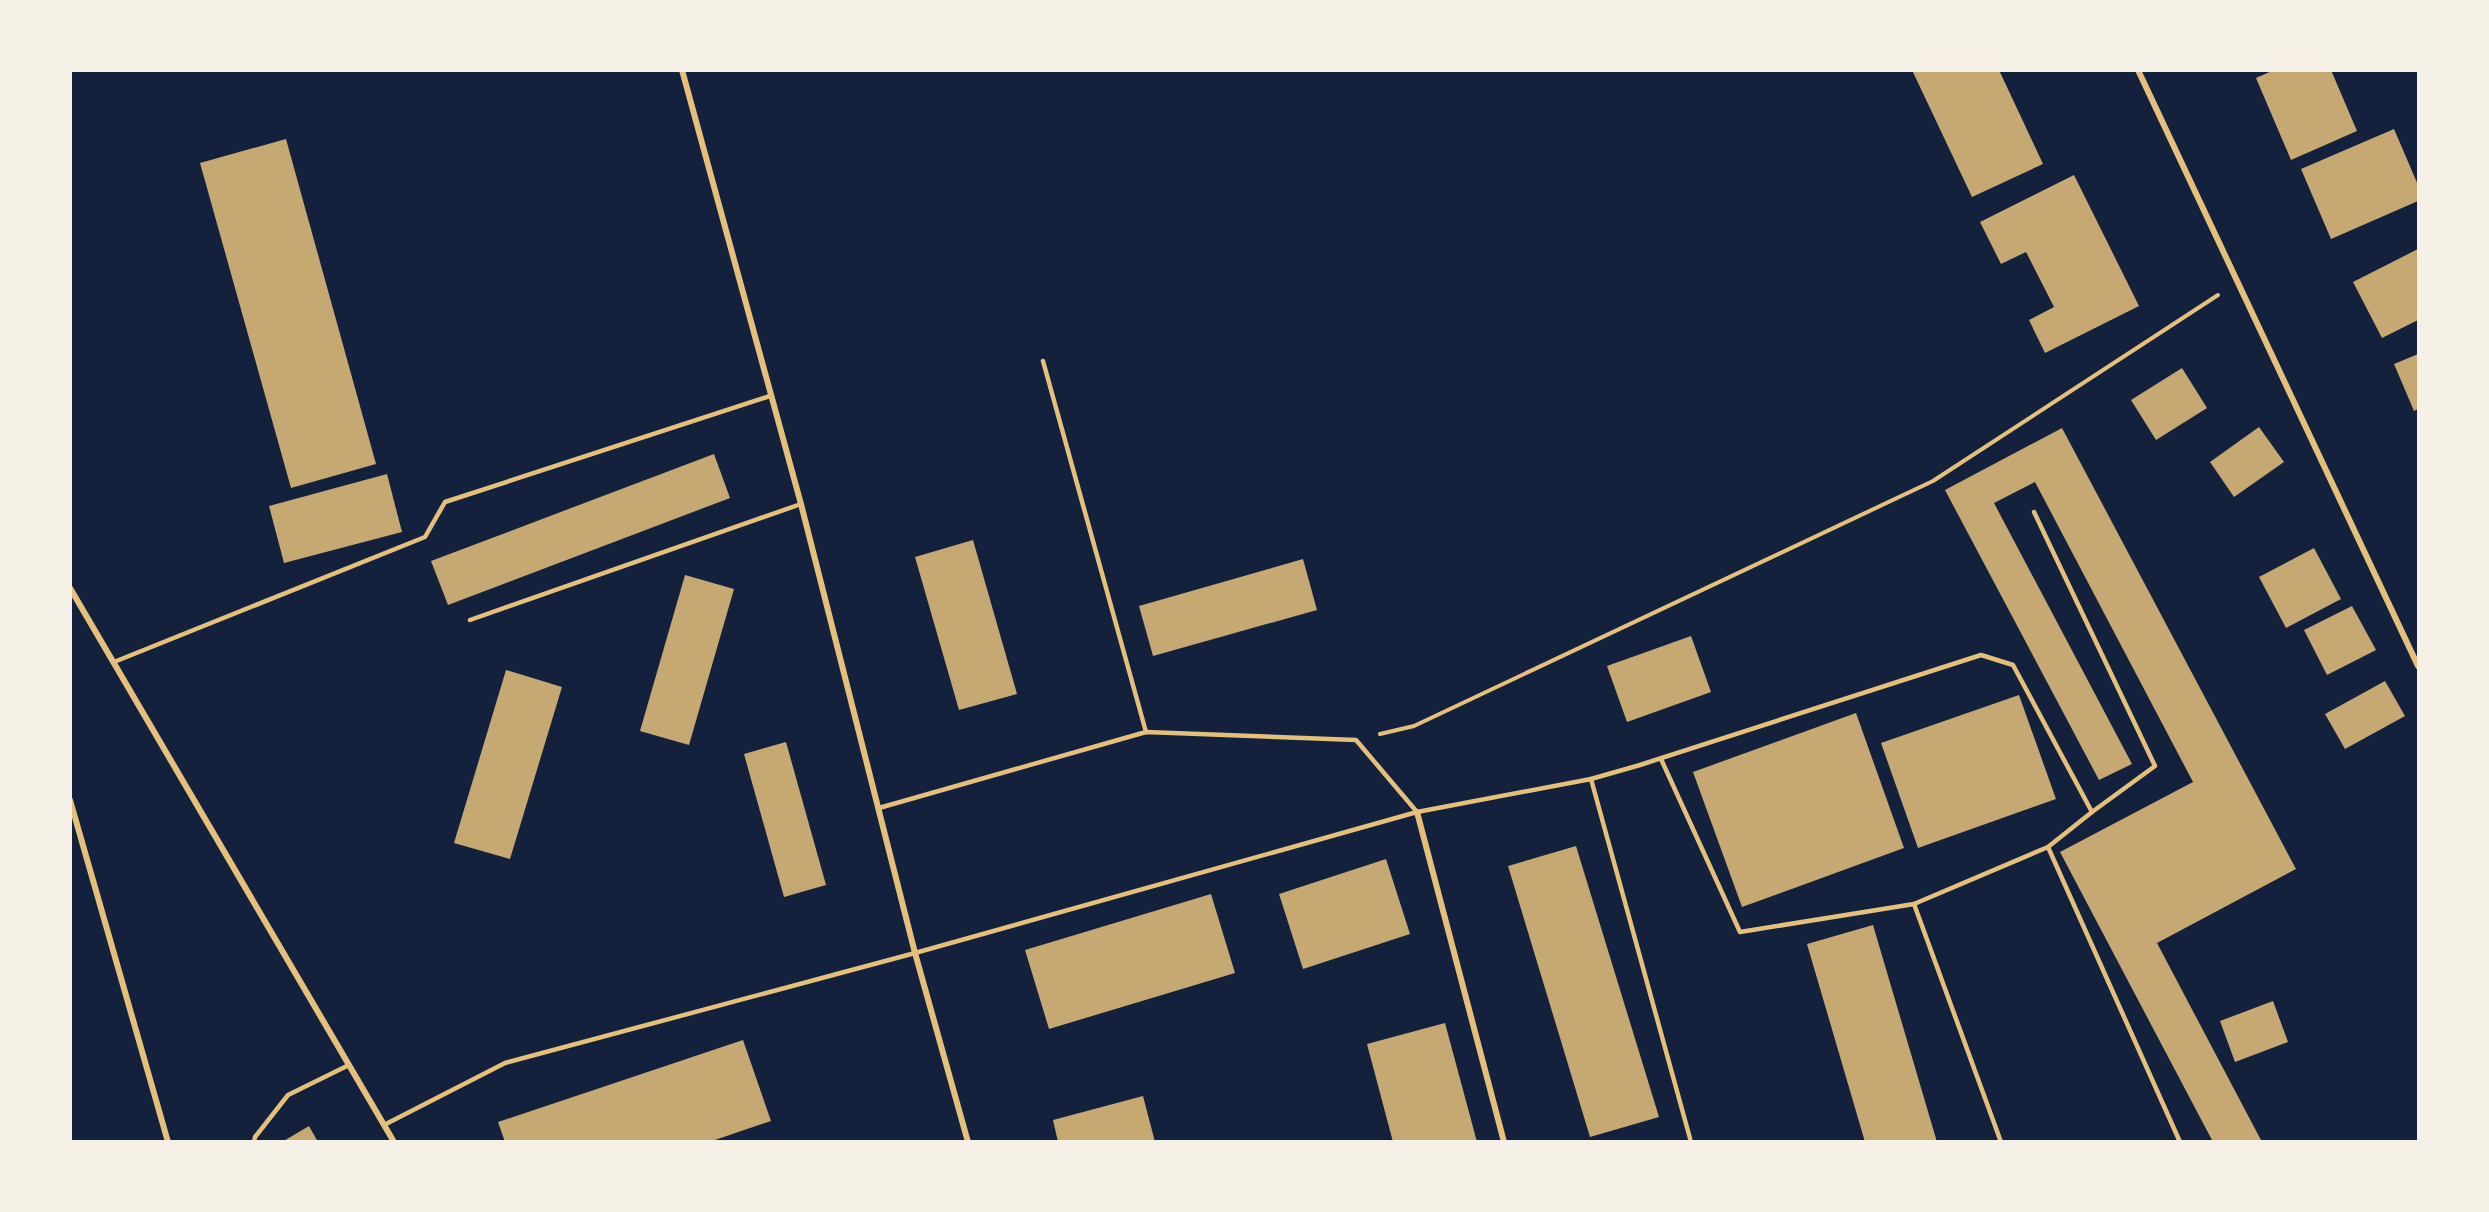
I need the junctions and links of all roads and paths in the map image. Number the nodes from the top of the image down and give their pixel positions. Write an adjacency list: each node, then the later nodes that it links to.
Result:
1 (682, 70): 5 (street)
2 (2138, 70): 3 (street)
3 (2238, 283): 11 (street); 13 (path)
4 (1043, 361): 12 (lane)
5 (770, 396): 6 (street); 10 (lane)
6 (801, 504): 9 (lane); 17 (street)
7 (2034, 512): 19 (lane)
8 (70, 588): 10 (street)
9 (470, 620)
10 (114, 662): 23 (street)
11 (2418, 666)
12 (1146, 732): 13 (lane); 17 (lane)
13 (1356, 740): 18 (lane)
14 (1660, 759): 15 (lane); 19 (lane); 21 (lane)
15 (1591, 778): 18 (lane); 30 (lane)
16 (70, 800): 25 (street)
17 (879, 808): 22 (street)
18 (1418, 812): 22 (lane); 29 (street)
19 (2092, 812): 20 (lane)
20 (2048, 847): 21 (lane); 32 (lane)
21 (1914, 904): 31 (lane)
22 (915, 953): 24 (lane); 28 (street)
23 (349, 1065): 24 (street); 26 (lane)
24 (384, 1125): 27 (street)
25 (168, 1142)
26 (254, 1142)
27 (394, 1142)
28 (968, 1142)
29 (1504, 1142)
30 (1691, 1142)
31 (2001, 1142)
32 (2180, 1142)

